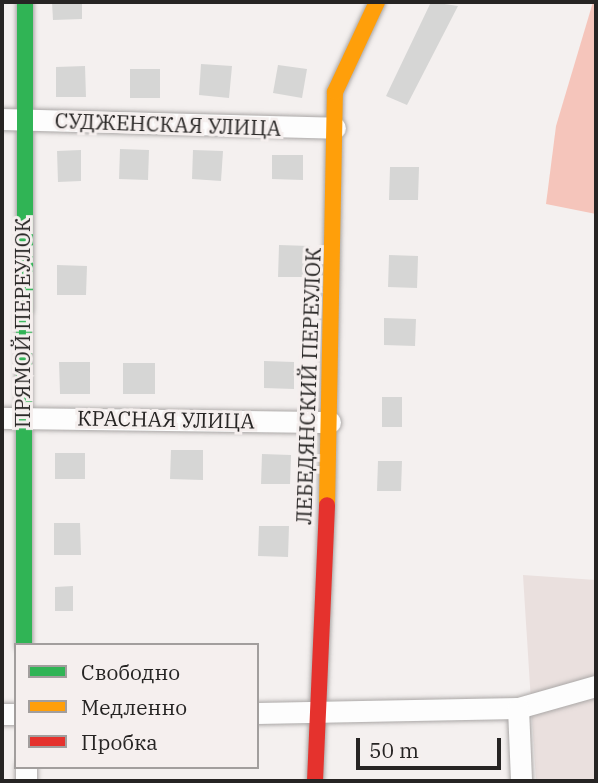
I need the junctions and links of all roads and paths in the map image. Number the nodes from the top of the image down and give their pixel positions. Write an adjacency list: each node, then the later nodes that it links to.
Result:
1 (25, 2): 4 (street, ПРЯМОЙ ПЕРЕУЛОК)
2 (377, 2): 5 (street, ЛЕБЕДЯНСКИЙ ПЕРЕУЛОК)
3 (2, 119): 4 (street, СУДЖЕНСКАЯ УЛИЦА)
4 (24, 119): 5 (street, СУДЖЕНСКАЯ УЛИЦА); 6 (street, ПРЯМОЙ ПЕРЕУЛОК)
5 (335, 128): 7 (street, ЛЕБЕДЯНСКИЙ ПЕРЕУЛОК)
6 (11, 417): 7 (street, КРАСНАЯ УЛИЦА); 8 (street, ПРЯМОЙ ПЕРЕУЛОК)
7 (330, 422): 12 (street, ЛЕБЕДЯНСКИЙ ПЕРЕУЛОК)
8 (24, 643)
9 (596, 686): 10 (street)
10 (518, 708): 12 (street); 14 (street)
11 (259, 713): 12 (street)
12 (316, 713): 13 (street, ЛЕБЕДЯНСКИЙ ПЕРЕУЛОК)
13 (315, 781)
14 (522, 781)

